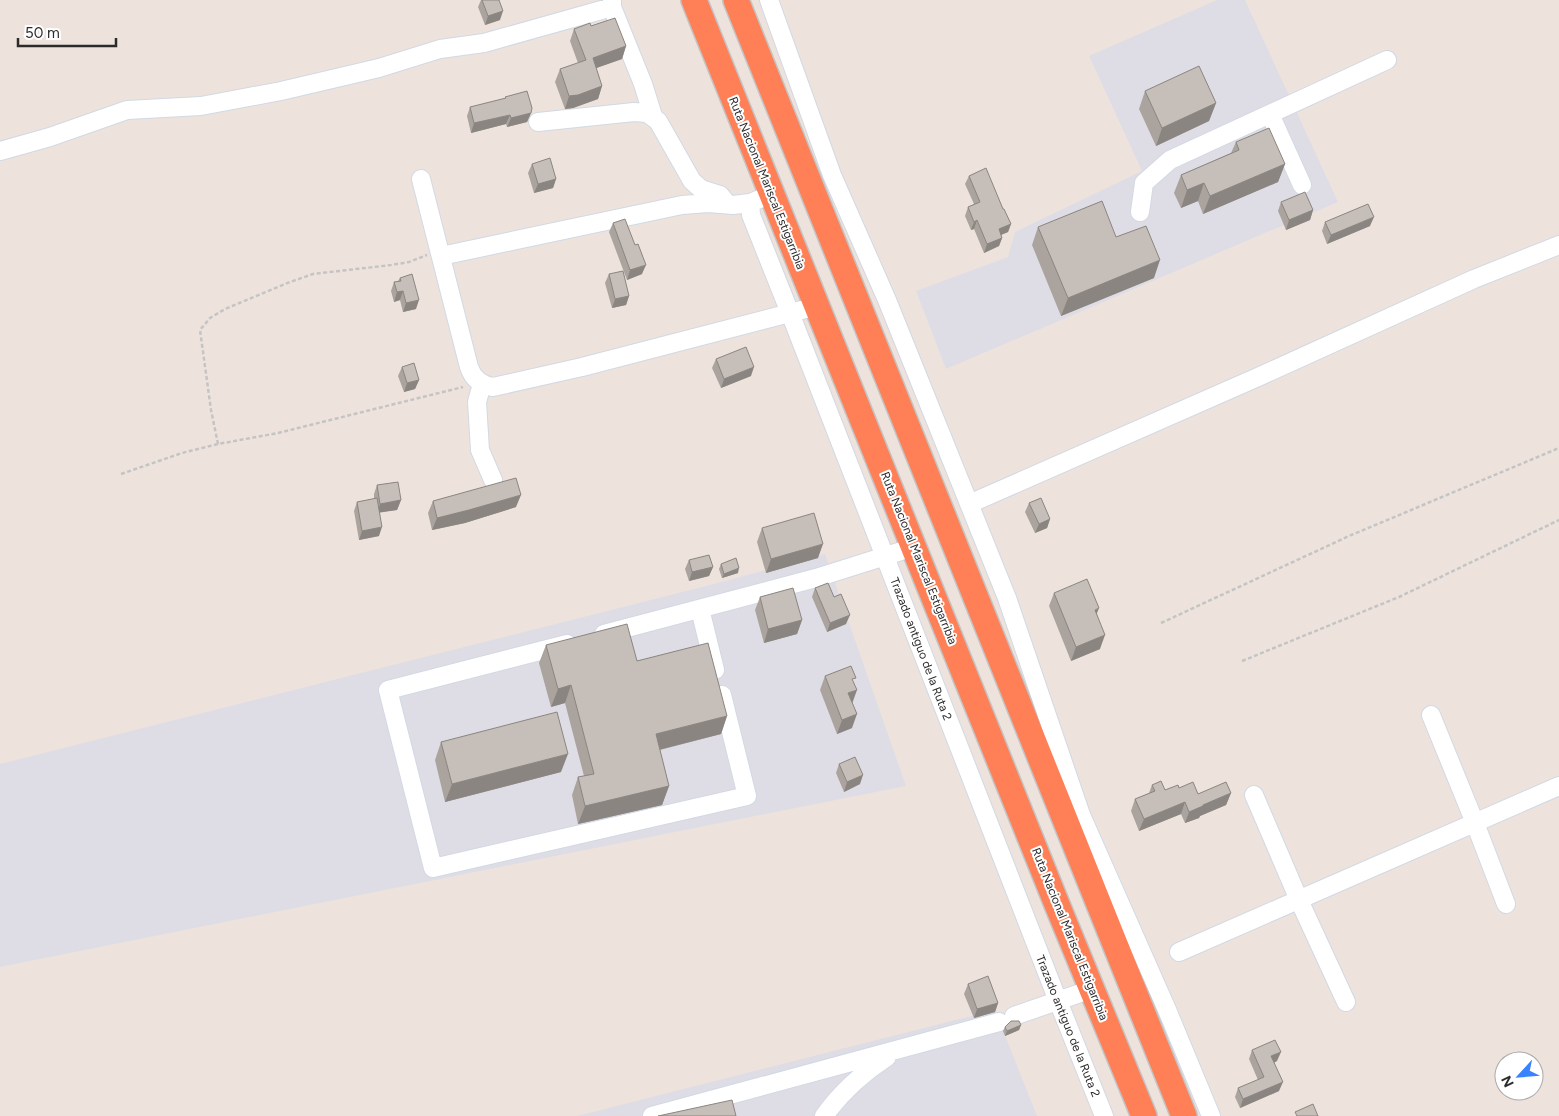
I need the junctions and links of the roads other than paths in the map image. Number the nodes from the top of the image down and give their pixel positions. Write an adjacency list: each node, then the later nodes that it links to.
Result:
1 (694, 0): 12 (highway, Ruta Nacional Mariscal Estigarribia)
2 (736, 0): 40 (highway)
3 (769, 0): 21 (street)
4 (612, 3): 7 (street); 9 (street)
5 (1386, 60): 6 (street)
6 (1270, 114): 11 (street); 14 (street)
7 (653, 116): 8 (street); 13 (street)
8 (538, 122)
9 (0, 151)
10 (422, 178): 16 (street)
11 (1302, 185)
12 (761, 198): 13 (street); 17 (highway, Ruta Nacional Mariscal Estigarribia); 18 (street, Trazado antiguo de la Ruta 2)
13 (726, 204): 16 (street)
14 (1140, 212)
15 (1559, 245): 21 (street)
16 (440, 252): 19 (street)
17 (817, 306): 18 (street); 22 (highway, Ruta Nacional Mariscal Estigarribia)
18 (790, 313): 19 (street); 23 (street, Trazado antiguo de la Ruta 2)
19 (481, 383): 20 (street)
20 (493, 480)
21 (969, 504): 41 (street)
22 (914, 547): 23 (street); 32 (highway, Ruta Nacional Mariscal Estigarribia)
23 (884, 556): 24 (street); 33 (street, Trazado antiguo de la Ruta 2)
24 (700, 609): 24 (street)
25 (1431, 715): 28 (street)
26 (1559, 786): 28 (street)
27 (1254, 795): 29 (street)
28 (1475, 823): 29 (street); 30 (street)
29 (1298, 900): 31 (street); 34 (street)
30 (1506, 904)
31 (1179, 952)
32 (1092, 989): 33 (street); 39 (highway, Ruta Nacional Mariscal Estigarribia)
33 (1058, 1001): 35 (street); 38 (street, Trazado antiguo de la Ruta 2)
34 (1346, 1002)
35 (900, 1048): 36 (street); 37 (street)
36 (652, 1116)
37 (824, 1116)
38 (1104, 1116)
39 (1144, 1116)
40 (1184, 1116)
41 (1211, 1116)

